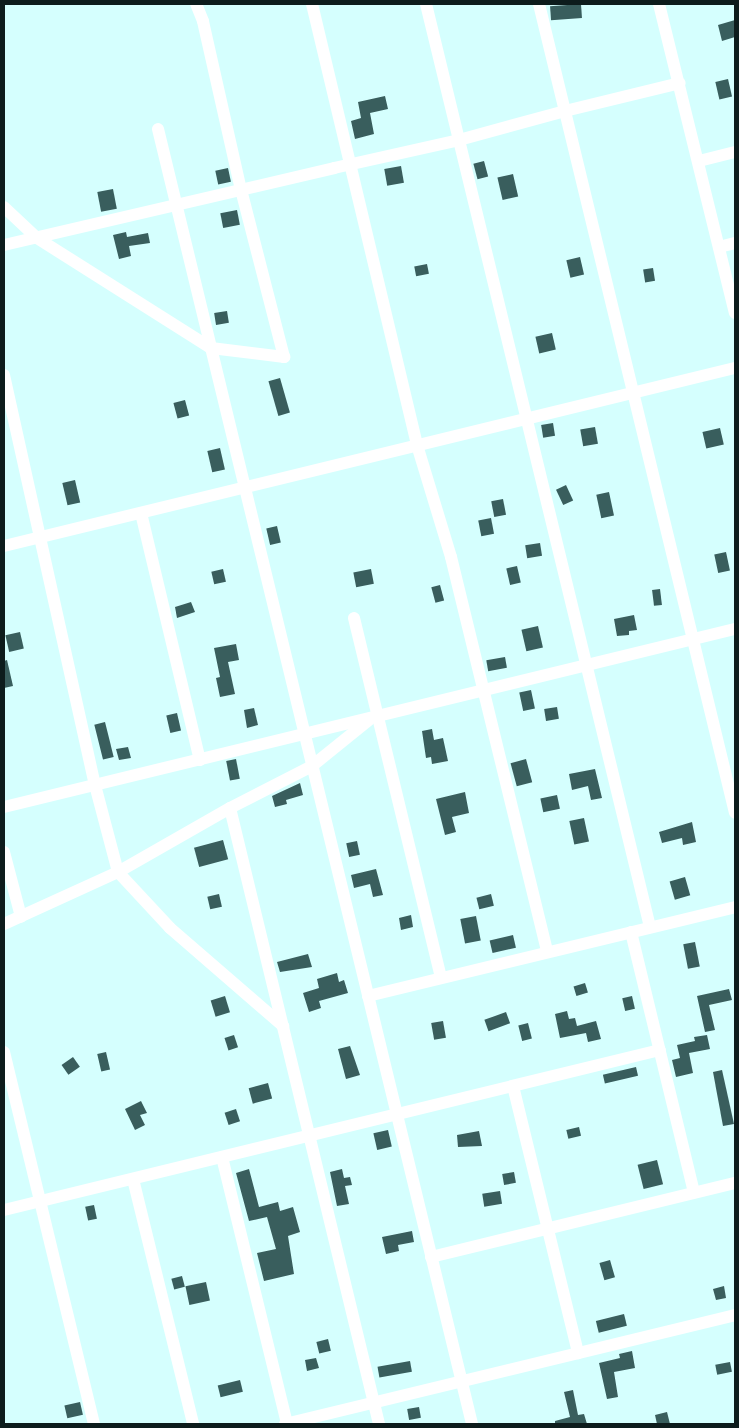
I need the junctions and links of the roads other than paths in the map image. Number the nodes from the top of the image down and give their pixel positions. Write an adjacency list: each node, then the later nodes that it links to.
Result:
1 (196, 4): 13 (street)
2 (312, 4): 12 (street)
3 (426, 4): 9 (street)
4 (539, 4): 7 (street)
5 (659, 4): 6 (street)
6 (680, 83): 7 (street); 11 (street)
7 (565, 110): 9 (street); 24 (street)
8 (158, 129): 14 (street)
9 (459, 140): 12 (street); 25 (street)
10 (735, 152): 11 (street)
11 (699, 161): 19 (street)
12 (350, 164): 13 (street); 26 (street)
13 (241, 190): 14 (street); 21 (street)
14 (176, 205): 16 (street); 21 (street)
15 (4, 207): 16 (street)
16 (37, 238): 18 (street); 21 (street)
17 (735, 243): 19 (street)
18 (4, 245)
19 (719, 247): 20 (street)
20 (735, 313)
21 (211, 348): 27 (street)
22 (735, 368): 24 (street)
23 (4, 375): 29 (street)
24 (633, 392): 25 (street); 33 (street)
25 (527, 418): 26 (street); 34 (street)
26 (417, 445): 27 (street); 35 (street)
27 (245, 487): 28 (street); 37 (street)
28 (141, 512): 29 (street); 38 (street)
29 (40, 537): 30 (street); 40 (street)
30 (4, 546)
31 (354, 618): 36 (street)
32 (735, 629): 33 (street)
33 (693, 640): 34 (street); 43 (street)
34 (586, 665): 35 (street); 49 (street)
35 (483, 690): 36 (street); 51 (street)
36 (375, 717): 37 (street); 39 (street); 52 (street)
37 (305, 734): 38 (street); 39 (street)
38 (200, 760): 40 (street)
39 (312, 766): 42 (street); 53 (street)
40 (95, 785): 41 (street); 45 (street)
41 (4, 807)
42 (230, 808): 45 (street); 54 (street)
43 (735, 813)
44 (4, 852): 47 (street)
45 (118, 872): 47 (street); 54 (street)
46 (735, 907): 49 (street)
47 (21, 917): 48 (street)
48 (4, 924)
49 (650, 927): 50 (street)
50 (631, 932): 51 (street); 55 (street)
51 (547, 952): 52 (street)
52 (441, 978): 53 (street)
53 (368, 996): 58 (street)
54 (283, 1026): 59 (street)
55 (660, 1050): 57 (street); 63 (street)
56 (4, 1052): 64 (street)
57 (513, 1086): 58 (street); 66 (street)
58 (397, 1114): 59 (street); 67 (street)
59 (309, 1136): 60 (street); 71 (street)
60 (222, 1157): 61 (street); 74 (street)
61 (133, 1178): 64 (street); 73 (street)
62 (735, 1182): 63 (street)
63 (694, 1192): 66 (street)
64 (40, 1201): 65 (street); 72 (street)
65 (4, 1210)
66 (548, 1228): 67 (street); 69 (street)
67 (431, 1257): 70 (street)
68 (735, 1315): 69 (street)
69 (578, 1353): 70 (street)
70 (462, 1381): 71 (street); 76 (street)
71 (374, 1403): 74 (street); 75 (street)
72 (94, 1424)
73 (193, 1424)
74 (286, 1424)
75 (379, 1424)
76 (472, 1424)

